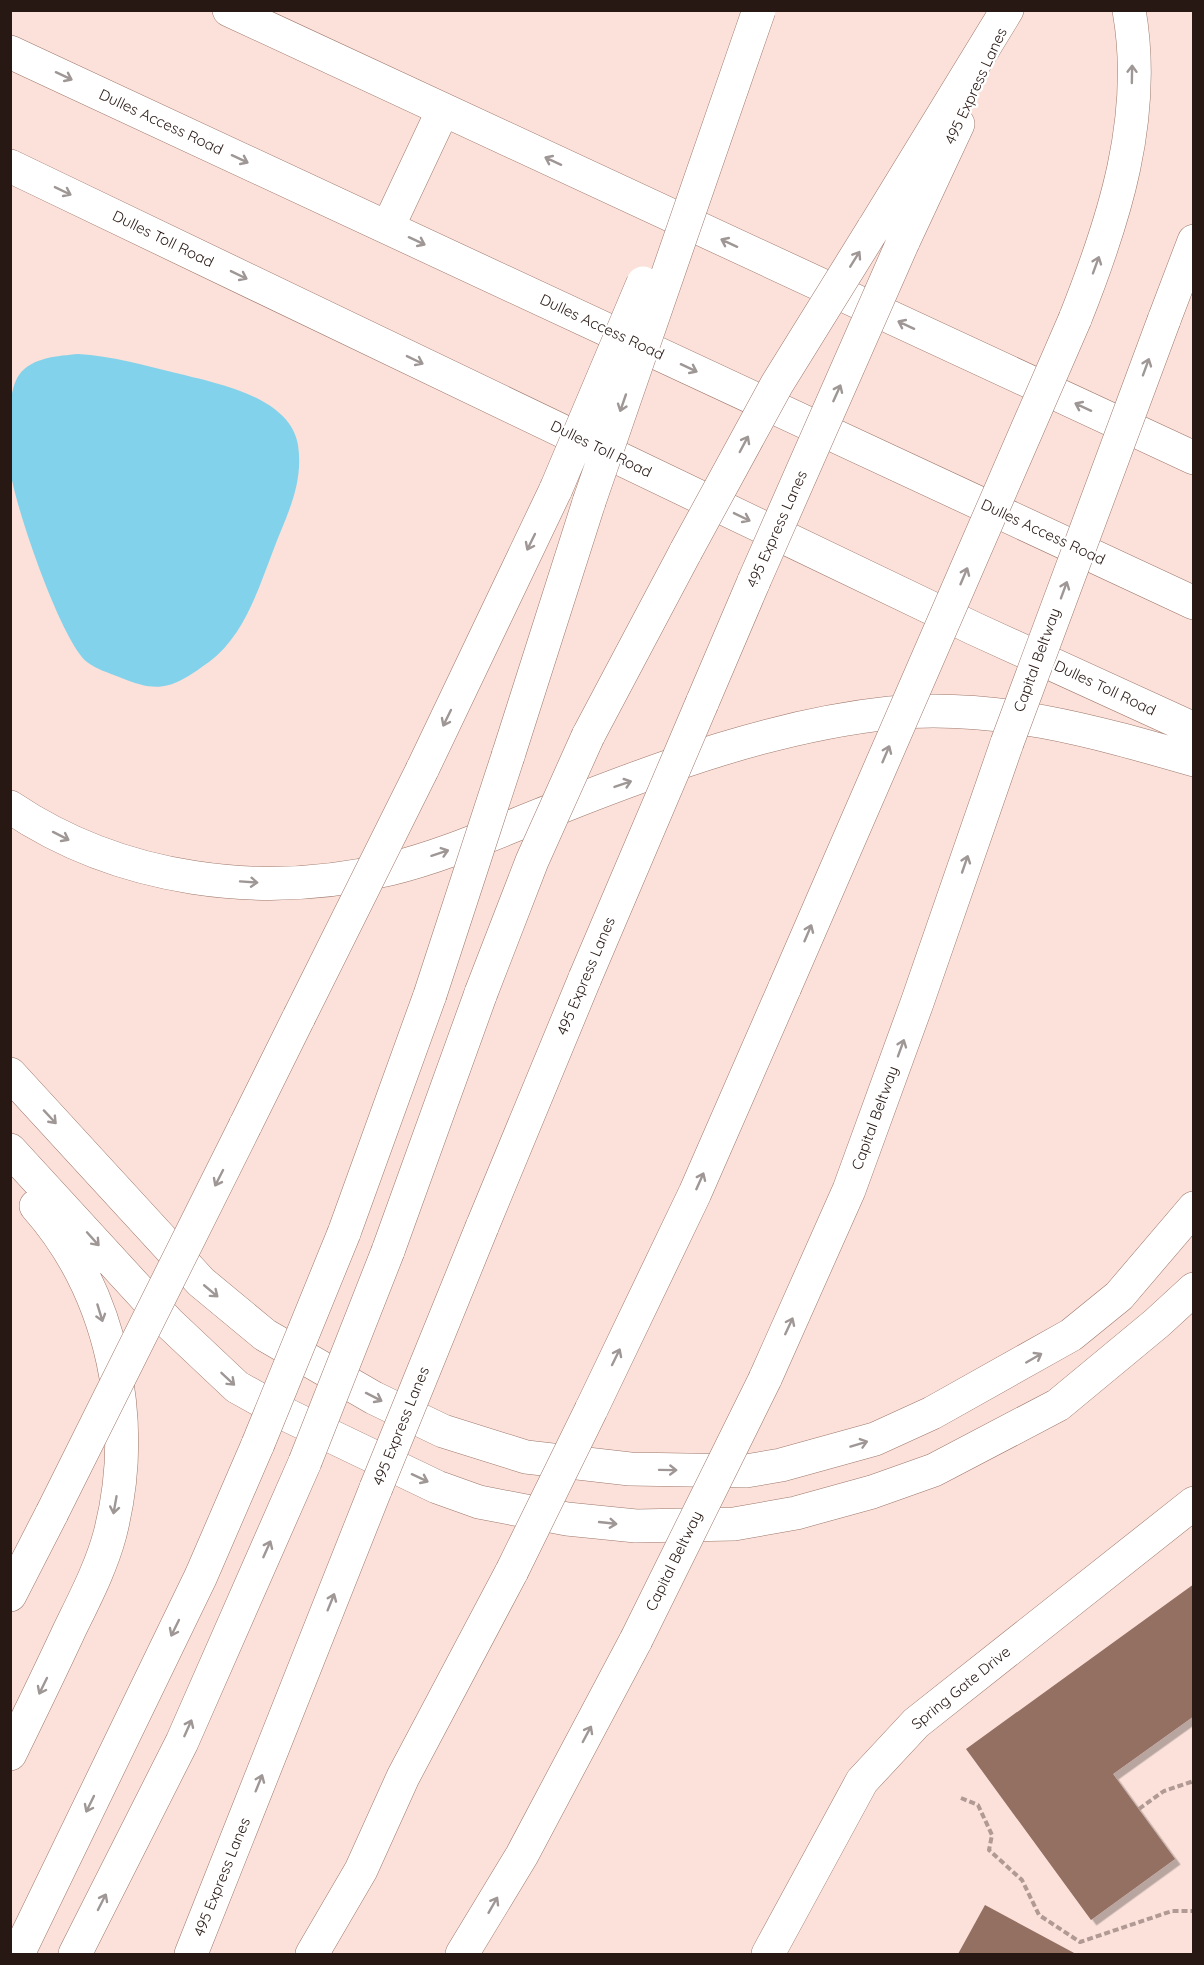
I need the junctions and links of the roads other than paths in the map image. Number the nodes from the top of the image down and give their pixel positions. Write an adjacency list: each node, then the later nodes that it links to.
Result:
1 (229, 10): 6 (main road)
2 (759, 10): 21 (main road, one-way to 21, bridge); 24 (main road, one-way to 24, bridge)
3 (1009, 10): 25 (main road, one-way to 3, bridge); 26 (main road, 495 Express Lanes, one-way to 3, bridge)
4 (1129, 10): 23 (main road, one-way to 4, bridge)
5 (10, 51): 8 (main road, Dulles Access Road, one-way to 8)
6 (443, 110): 8 (main road); 10 (main road, one-way to 6)
7 (10, 166): 12 (main road, Dulles Toll Road, one-way to 12)
8 (388, 227): 11 (main road, Dulles Access Road, one-way to 11)
9 (1194, 241): 29 (main road, Capital Beltway, one-way to 9, bridge)
10 (1194, 458)
11 (1194, 603)
12 (1194, 729)
13 (1194, 760): 14 (main road, one-way to 13)
14 (10, 807)
15 (10, 1074): 18 (main road, one-way to 18)
16 (10, 1150): 19 (main road, one-way to 19)
17 (10, 1178): 22 (main road, one-way to 22)
18 (1194, 1208)
19 (1194, 1288)
20 (1194, 1503): 30 (main road, Spring Gate Drive)
21 (10, 1595)
22 (10, 1754)
23 (403, 1777): 27 (main road); 28 (main road)
24 (18, 1954)
25 (75, 1954)
26 (191, 1954)
27 (291, 1954)
28 (312, 1954)
29 (462, 1954)
30 (768, 1954)

